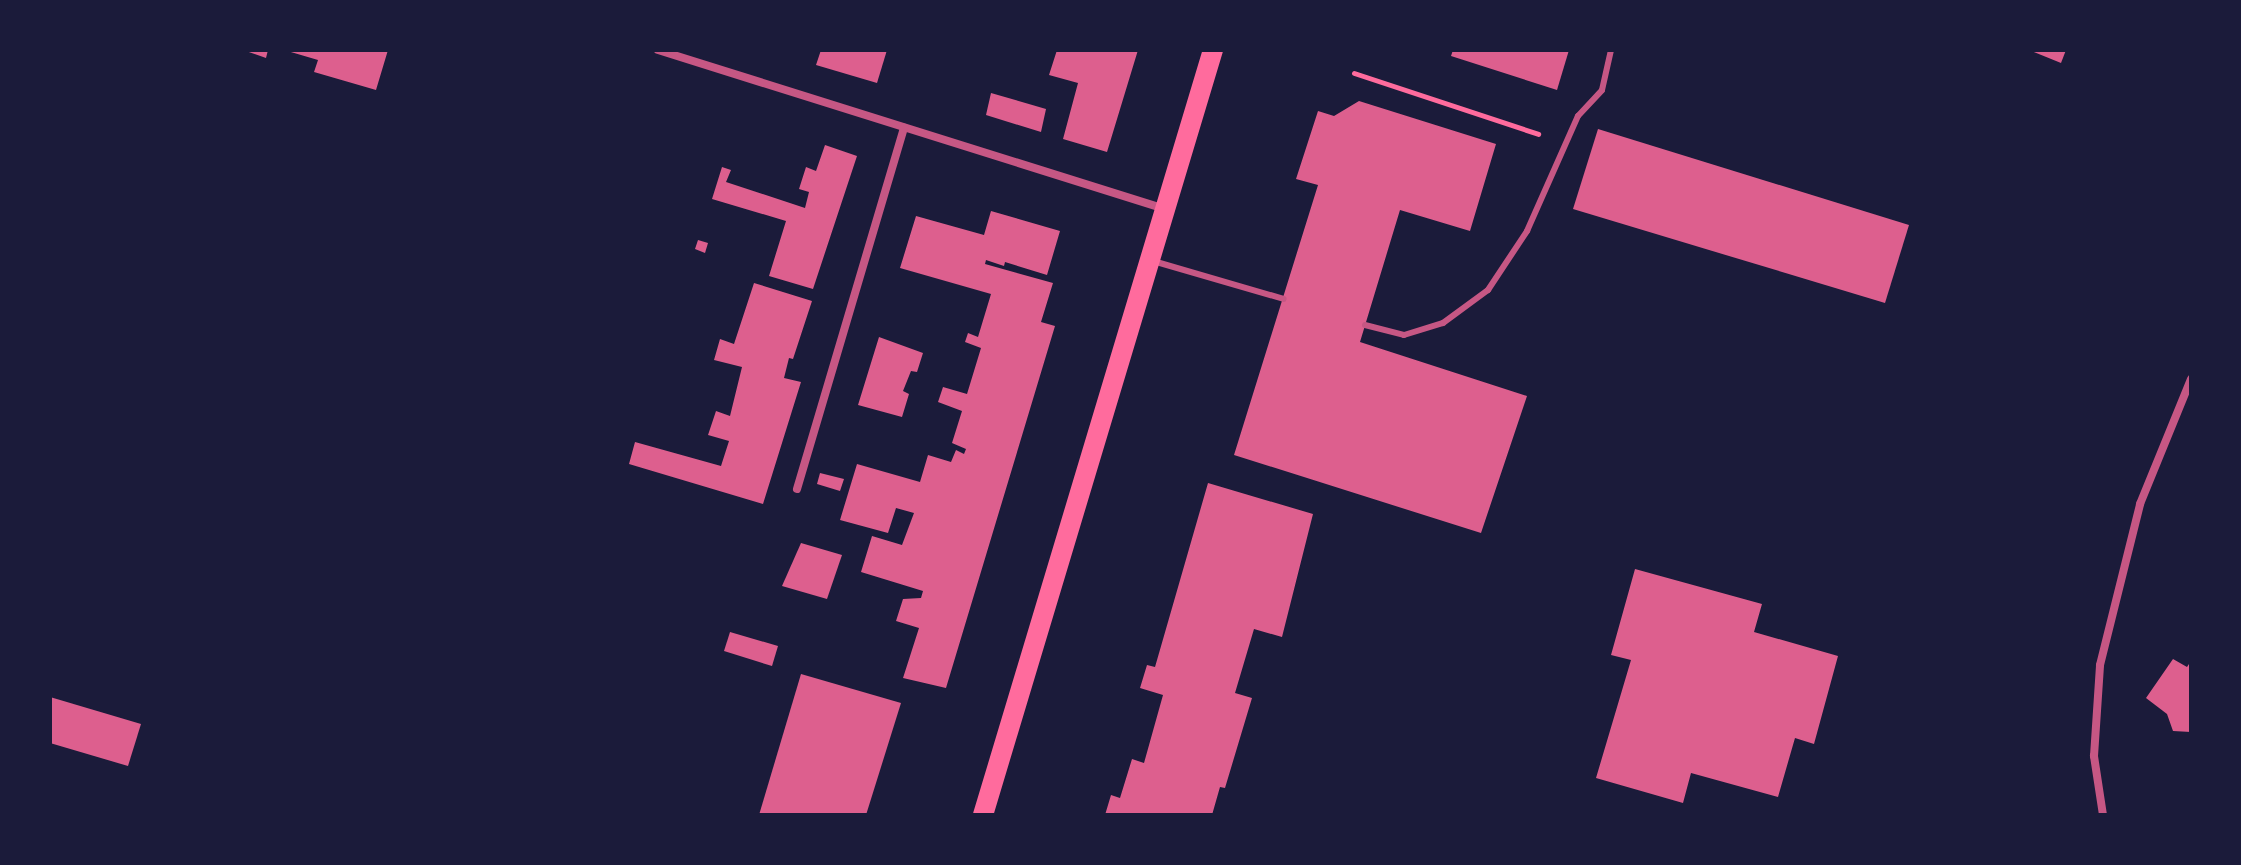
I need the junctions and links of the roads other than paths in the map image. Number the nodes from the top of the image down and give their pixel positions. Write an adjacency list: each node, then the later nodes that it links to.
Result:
1 (658, 50): 4 (street)
2 (1213, 50): 5 (main road)
3 (1611, 50): 8 (lane)
4 (904, 127): 5 (street); 10 (street)
5 (1165, 209): 6 (main road)
6 (1150, 260): 7 (lane); 11 (main road)
7 (1284, 299)
8 (1365, 325)
9 (2191, 379): 12 (street)
10 (797, 489)
11 (983, 815)
12 (2103, 815)

